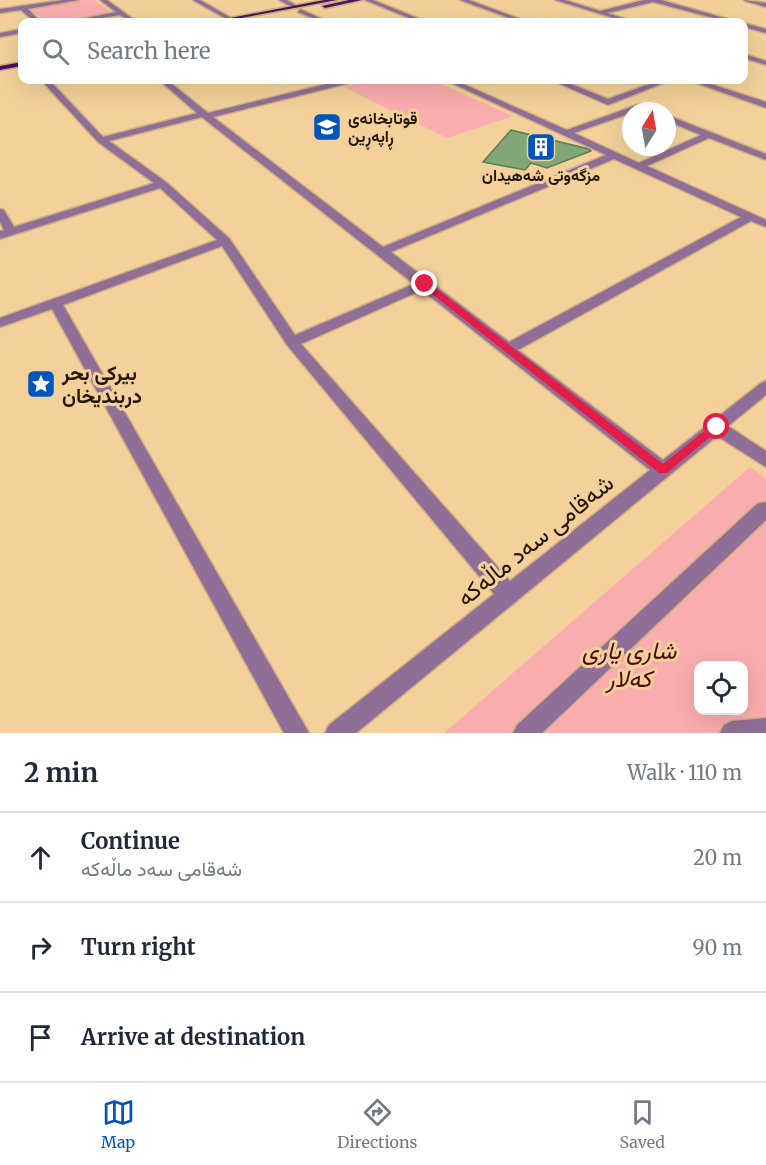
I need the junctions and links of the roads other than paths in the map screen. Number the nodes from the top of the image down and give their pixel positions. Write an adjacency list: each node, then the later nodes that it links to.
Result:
1 (75, 0): 13 (street)
2 (103, 0): 17 (street)
3 (196, 0): 21 (street)
4 (282, 0): 14 (street)
5 (334, 0): 14 (main road)
6 (359, 0): 14 (main road)
7 (368, 0): 25 (street)
8 (463, 0): 26 (street)
9 (558, 0): 16 (street)
10 (653, 0): 16 (street); 28 (street)
11 (747, 0): 12 (street)
12 (766, 5)
13 (23, 8): 15 (street); 18 (street)
14 (298, 9): 22 (main road); 23 (main road); 24 (street)
15 (0, 11)
16 (599, 12): 27 (street)
17 (121, 13): 19 (street); 20 (street)
18 (34, 18)
19 (92, 18)
20 (128, 18)
21 (228, 18)
22 (237, 18)
23 (258, 18)
24 (317, 18)
25 (414, 18)
26 (514, 18)
27 (619, 18)
28 (720, 18)
29 (748, 26): 30 (street)
30 (766, 31)
31 (18, 32): 32 (street)
32 (0, 34)
33 (748, 57): 36 (street)
34 (18, 59): 35 (main road)
35 (0, 62)
36 (766, 63)
37 (18, 65): 38 (main road)
38 (0, 68)
39 (49, 84): 54 (street)
40 (170, 84): 49 (street)
41 (334, 84): 49 (street)
42 (458, 84): 52 (street)
43 (565, 84): 46 (street)
44 (655, 84): 46 (street)
45 (704, 84): 48 (street)
46 (616, 99): 47 (street)
47 (625, 102)
48 (766, 105)
49 (205, 115): 54 (street); 64 (street)
50 (622, 116): 52 (street)
51 (676, 122): 53 (street)
52 (567, 133): 55 (street)
53 (708, 135): 56 (street); 57 (street)
54 (101, 140): 58 (street)
55 (614, 155): 57 (street); 64 (street)
56 (766, 157)
57 (640, 166): 60 (street)
58 (162, 184): 62 (street); 63 (street)
59 (0, 212): 62 (street)
60 (750, 217): 61 (street); 69 (street)
61 (766, 224)
62 (5, 233)
63 (225, 241): 66 (street); 68 (street)
64 (381, 252): 65 (street)
65 (425, 284): 68 (street); 69 (street)
66 (55, 303): 67 (street); 77 (street)
67 (0, 323)
68 (292, 342): 75 (street)
69 (508, 349): 73 (street)
70 (766, 387): 71 (street, شەقامی سەد ماڵەکە)
71 (717, 427): 72 (street); 73 (street, شەقامی سەد ماڵەکە)
72 (766, 460)
73 (663, 470): 75 (street, شەقامی سەد ماڵەکە)
74 (766, 511): 79 (street)
75 (508, 595): 78 (street, شەقامی سەد ماڵەکە)
76 (766, 730): 80 (street)
77 (297, 733)
78 (337, 733)
79 (525, 733)
80 (732, 733)

